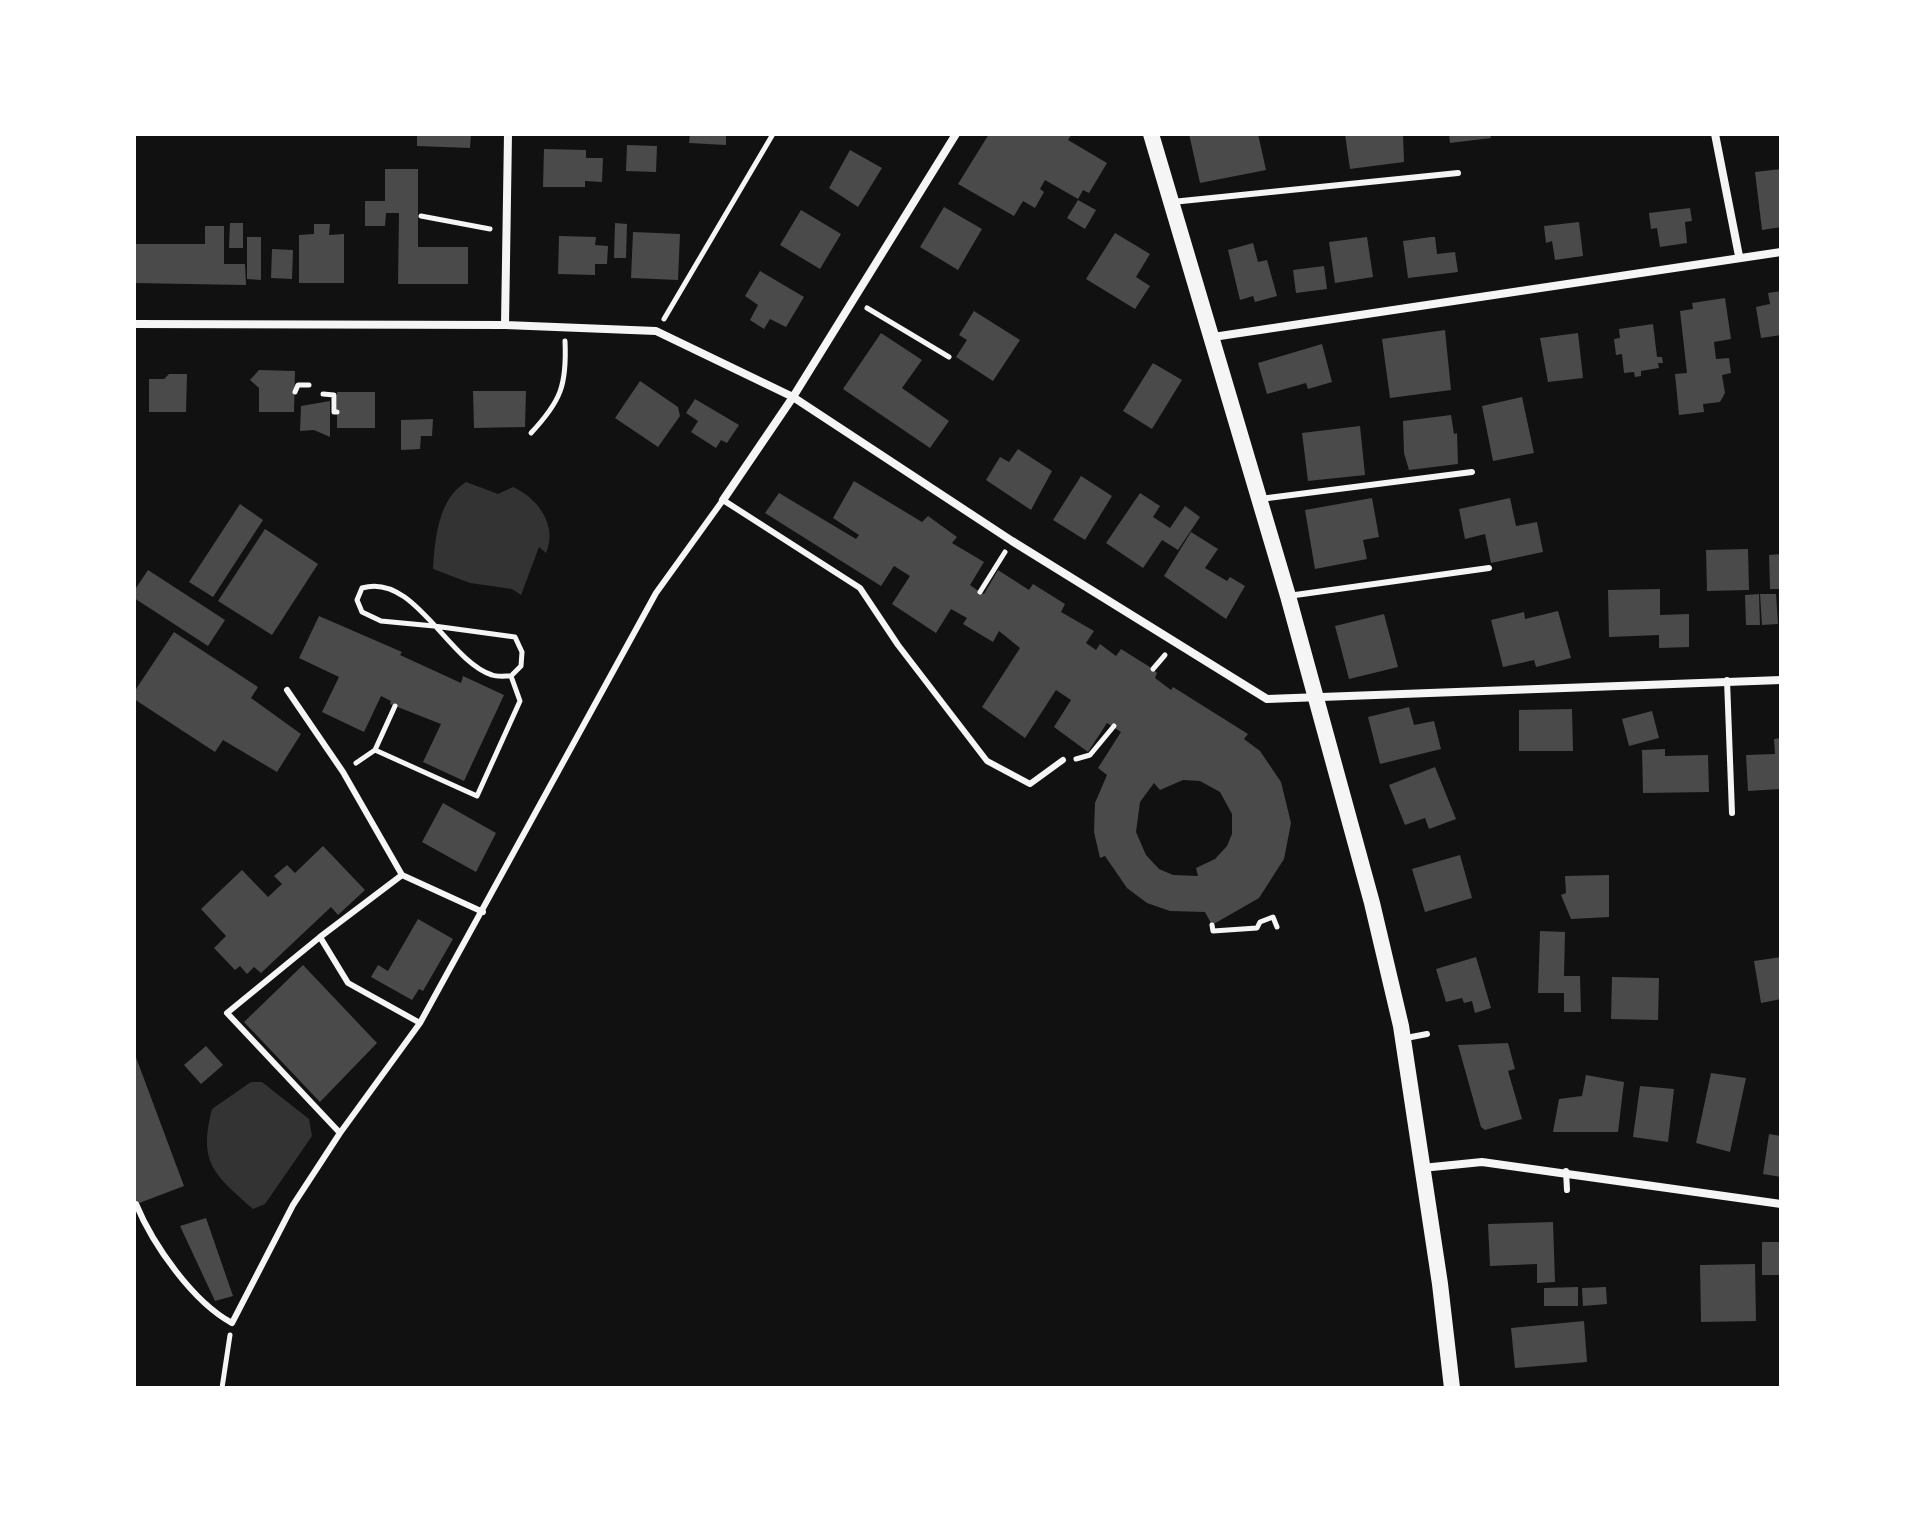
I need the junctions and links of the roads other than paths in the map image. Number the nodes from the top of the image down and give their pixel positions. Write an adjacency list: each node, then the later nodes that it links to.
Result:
1 (508, 134): 10 (street)
2 (956, 134): 12 (street)
3 (1151, 134): 6 (main road)
4 (1715, 134): 8 (street)
5 (1458, 173): 6 (lane)
6 (1172, 202): 11 (main road)
7 (1781, 252): 8 (street)
8 (1739, 256): 11 (street)
9 (134, 324): 10 (street)
10 (505, 325): 12 (street)
11 (1213, 337): 14 (main road)
12 (793, 397): 15 (street); 21 (street)
13 (1472, 472): 14 (lane)
14 (1260, 499): 17 (main road)
15 (723, 500): 22 (lane); 25 (lane)
16 (1489, 568): 17 (lane)
17 (1288, 596): 21 (main road)
18 (1727, 680): 19 (street); 21 (street); 23 (lane)
19 (1781, 680)
20 (287, 690): 24 (lane)
21 (1317, 695): 29 (main road)
22 (1063, 760)
23 (1732, 813)
24 (402, 875): 25 (lane); 26 (lane)
25 (483, 912): 27 (lane)
26 (320, 937): 27 (lane); 30 (lane)
27 (420, 1023): 30 (lane)
28 (1427, 1034): 29 (lane)
29 (1403, 1039): 31 (main road)
30 (340, 1133): 34 (lane)
31 (1422, 1168): 32 (street); 36 (main road)
32 (1566, 1171): 33 (lane); 35 (street)
33 (1567, 1190)
34 (136, 1204)
35 (1781, 1204)
36 (1452, 1388)

